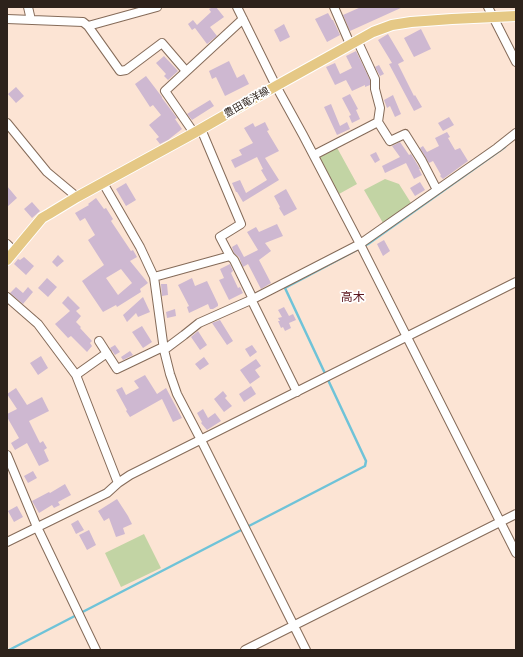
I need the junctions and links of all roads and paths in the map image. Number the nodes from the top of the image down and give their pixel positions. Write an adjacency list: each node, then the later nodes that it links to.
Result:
1 (28, 7): 10 (street)
2 (237, 7): 8 (street)
3 (334, 7): 12 (street)
4 (488, 7): 7 (street)
5 (151, 8): 11 (street)
6 (516, 16): 7 (main road, 豊田竜洋線)
7 (494, 17): 12 (main road, 豊田竜洋線); 13 (street)
8 (243, 18): 14 (street); 15 (street)
9 (7, 19): 10 (street)
10 (31, 20): 11 (street)
11 (88, 26): 14 (street)
12 (354, 42): 15 (main road, 豊田竜洋線); 16 (street)
13 (516, 62)
14 (186, 71): 18 (street)
15 (276, 86): 18 (main road, 豊田竜洋線); 20 (street)
16 (378, 122): 20 (street); 22 (street)
17 (7, 123): 23 (street)
18 (197, 131): 21 (main road, 豊田竜洋線); 26 (street)
19 (516, 133): 22 (street)
20 (314, 155): 24 (street)
21 (103, 182): 23 (main road, 豊田竜洋線); 28 (street)
22 (437, 190): 24 (street)
23 (77, 197): 25 (main road, 豊田竜洋線)
24 (360, 244): 31 (street); 32 (street)
25 (10, 248): 27 (main road, 豊田竜洋線)
26 (230, 256): 28 (street); 31 (street)
27 (7, 260)
28 (154, 277): 34 (street)
29 (516, 282): 32 (street)
30 (7, 297): 36 (street)
31 (252, 299): 34 (street); 37 (street)
32 (406, 337): 37 (street); 42 (street)
33 (99, 341): 35 (street)
34 (163, 349): 35 (street); 38 (street)
35 (107, 353): 36 (street)
36 (76, 375): 40 (street)
37 (297, 392): 38 (street)
38 (201, 440): 40 (street); 46 (street)
39 (7, 455): 43 (street)
40 (118, 483): 43 (street)
41 (516, 514): 42 (street)
42 (500, 521): 45 (street); 46 (street)
43 (37, 527): 44 (street); 47 (street)
44 (7, 542)
45 (516, 553)
46 (294, 625): 48 (street); 49 (street)
47 (96, 650)
48 (245, 650)
49 (306, 650)

